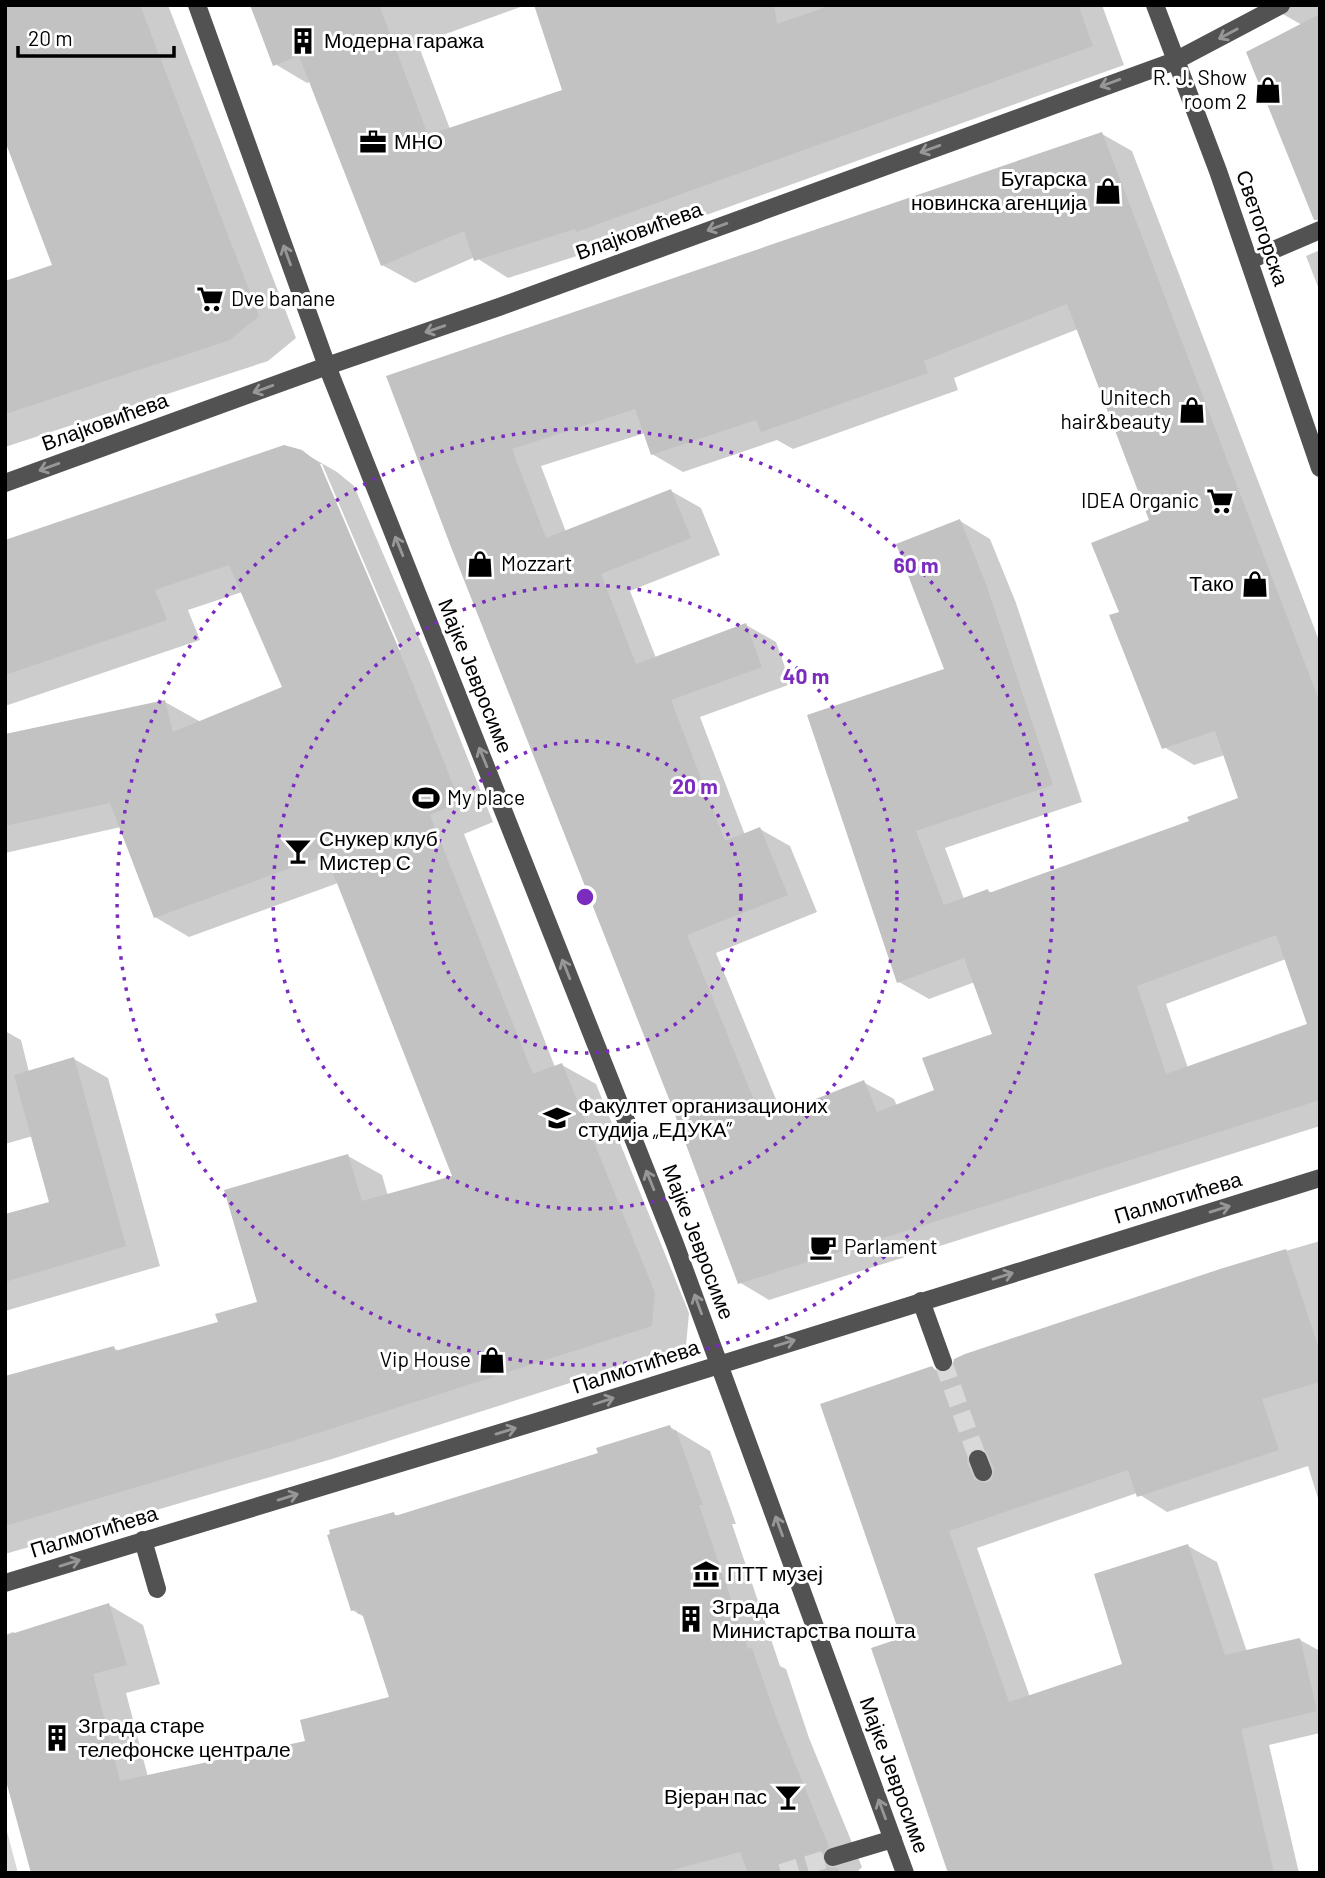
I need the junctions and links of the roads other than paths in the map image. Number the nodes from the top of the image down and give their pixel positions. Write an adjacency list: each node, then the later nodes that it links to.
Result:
1 (197, 5): 7 (street, Мајке Јевросиме, one-way to 1)
2 (1155, 5): 4 (street, Светогорска)
3 (1281, 5): 4 (street, Влајковићева, one-way to 4)
4 (1175, 61): 6 (street, Светогорска); 7 (street, Влајковићева, one-way to 7)
5 (1320, 230): 6 (street)
6 (1250, 260): 8 (street, Светогорска)
7 (327, 366): 9 (street, Влајковићева, one-way to 9); 13 (street, Мајке Јевросиме, one-way to 7)
8 (1320, 468)
9 (5, 483)
10 (1320, 1178): 11 (street, Палмотићева, one-way to 10)
11 (921, 1301): 12 (street); 13 (street, Палмотићева, one-way to 11)
12 (943, 1362)
13 (720, 1364): 14 (street, Палмотићева, one-way to 13); 17 (street, Мајке Јевросиме, one-way to 13)
14 (143, 1540): 15 (street, Палмотићева, one-way to 14); 16 (street)
15 (5, 1583)
16 (157, 1590)
17 (893, 1839): 18 (street); 19 (street, Мајке Јевросиме)
18 (833, 1857)
19 (905, 1873)

